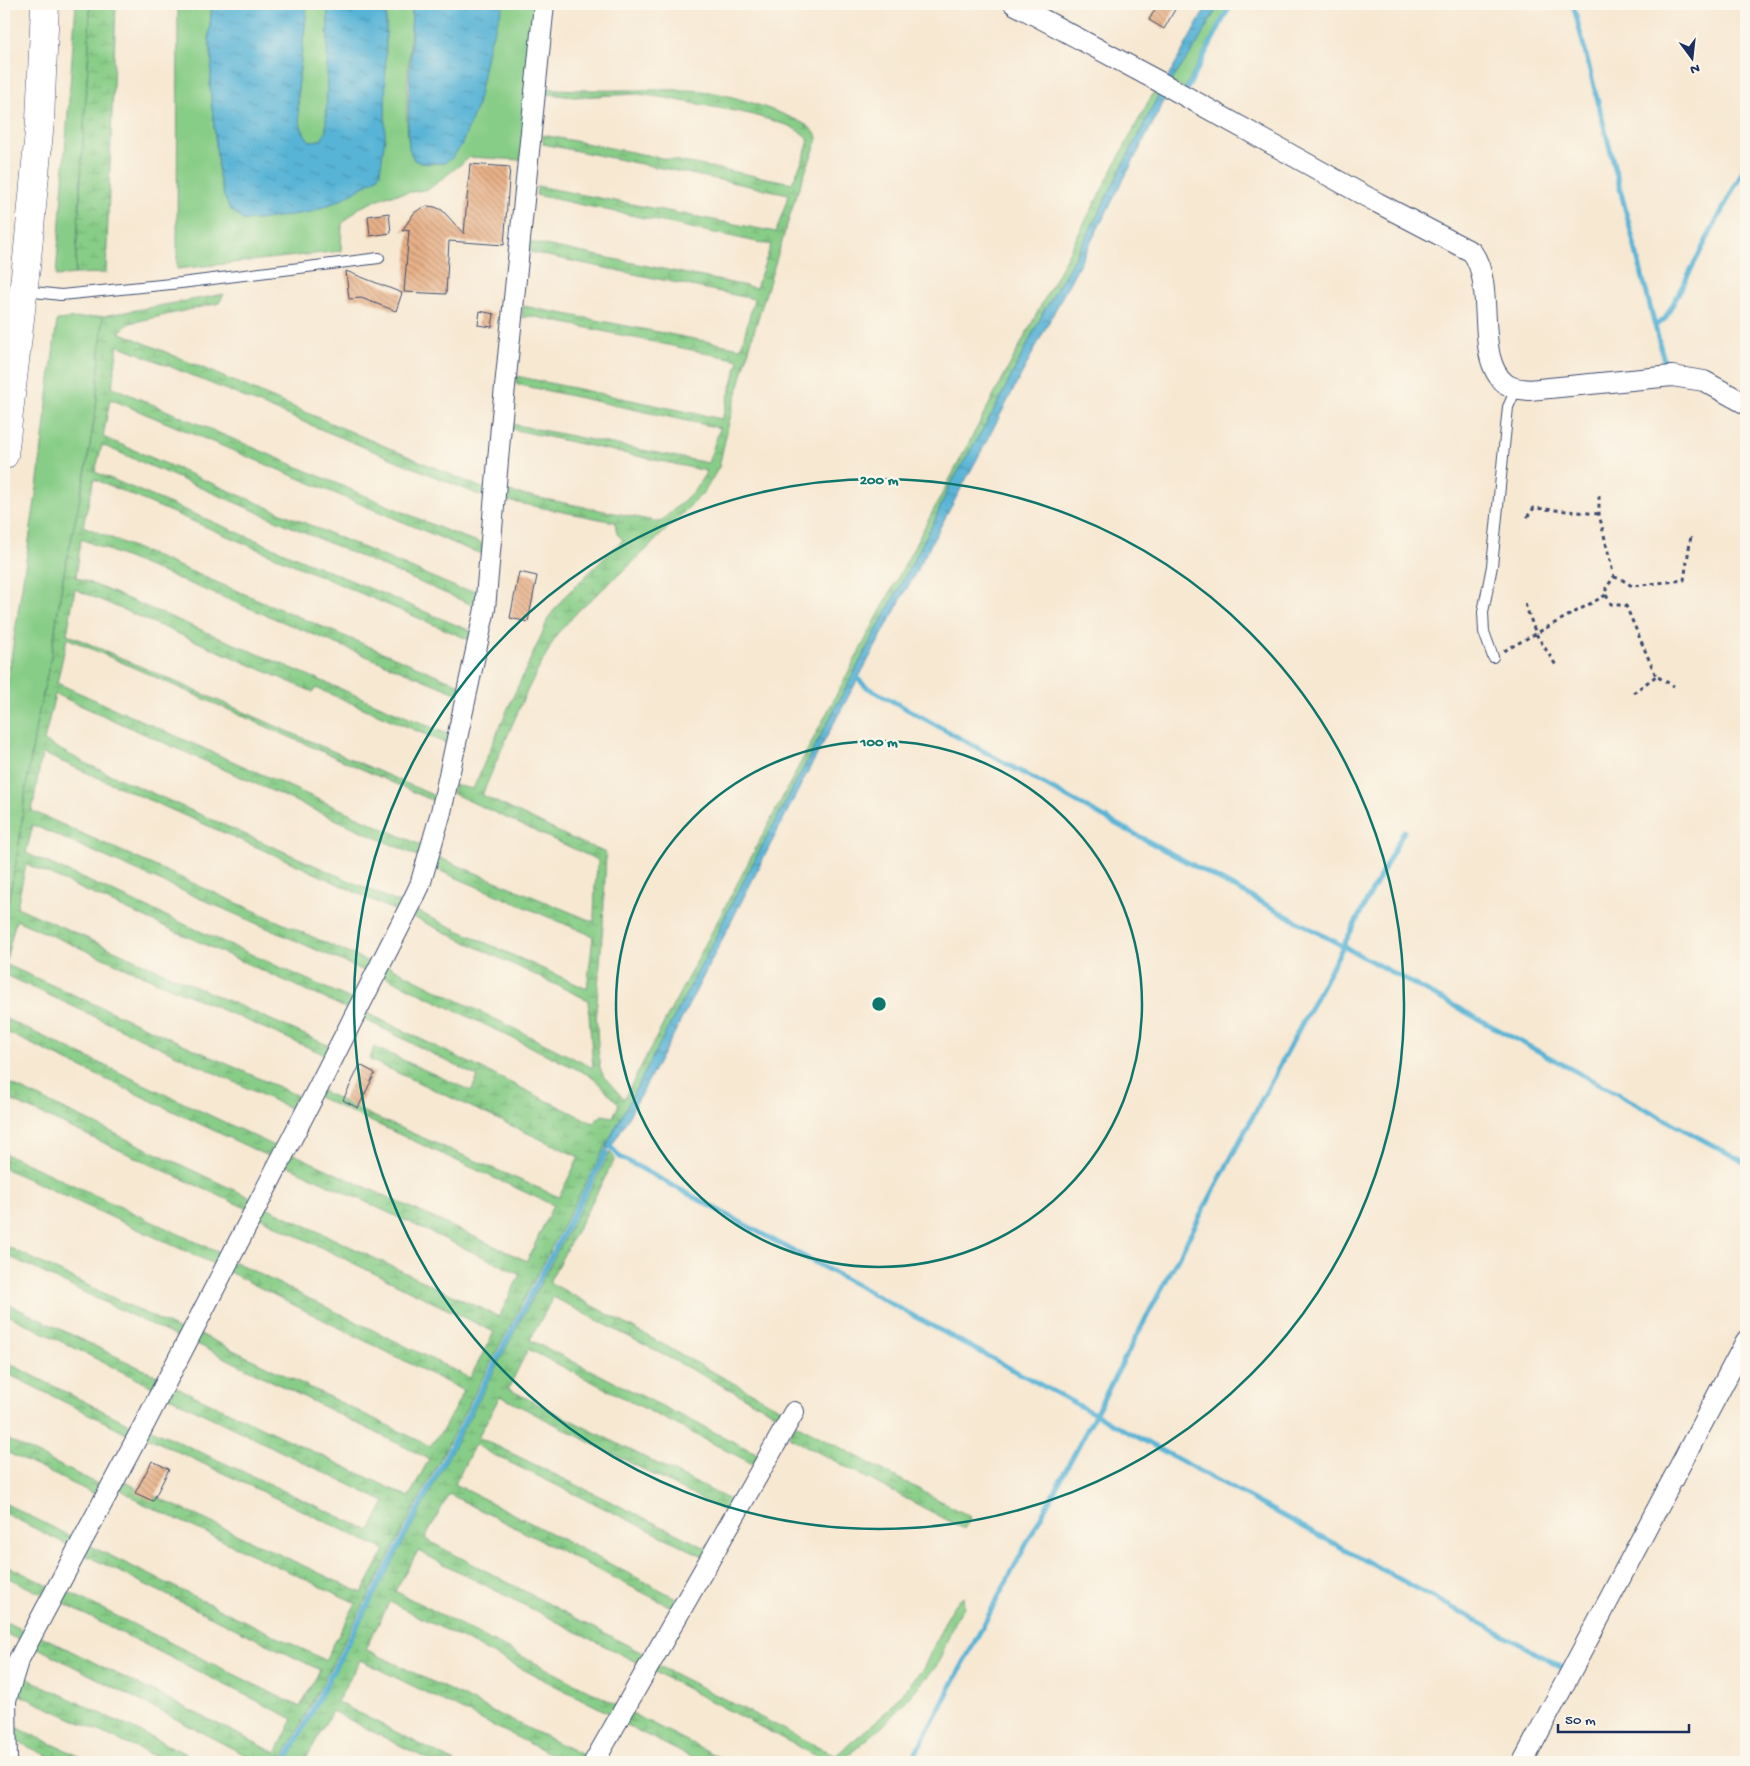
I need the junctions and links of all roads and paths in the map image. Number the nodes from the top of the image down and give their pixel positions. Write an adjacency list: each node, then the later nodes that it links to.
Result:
1 (45, 4): 5 (highway)
2 (544, 4): 24 (street)
3 (1014, 4): 6 (street)
4 (379, 258): 5 (lane)
5 (23, 290): 8 (highway)
6 (1516, 389): 7 (street); 17 (lane)
7 (1746, 404)
8 (4, 455)
9 (1599, 494): 10 (path)
10 (1599, 514): 11 (path); 13 (path)
11 (1526, 517)
12 (1691, 536): 13 (path)
13 (1614, 577): 14 (path)
14 (1606, 595): 16 (path); 19 (path)
15 (1525, 604): 16 (path)
16 (1536, 634): 17 (path); 18 (path)
17 (1493, 657)
18 (1557, 667)
19 (1656, 676): 20 (path); 21 (path)
20 (1674, 686)
21 (1633, 693)
22 (1746, 1342): 26 (street)
23 (794, 1412): 25 (street)
24 (7, 1762)
25 (594, 1762)
26 (1523, 1762)

